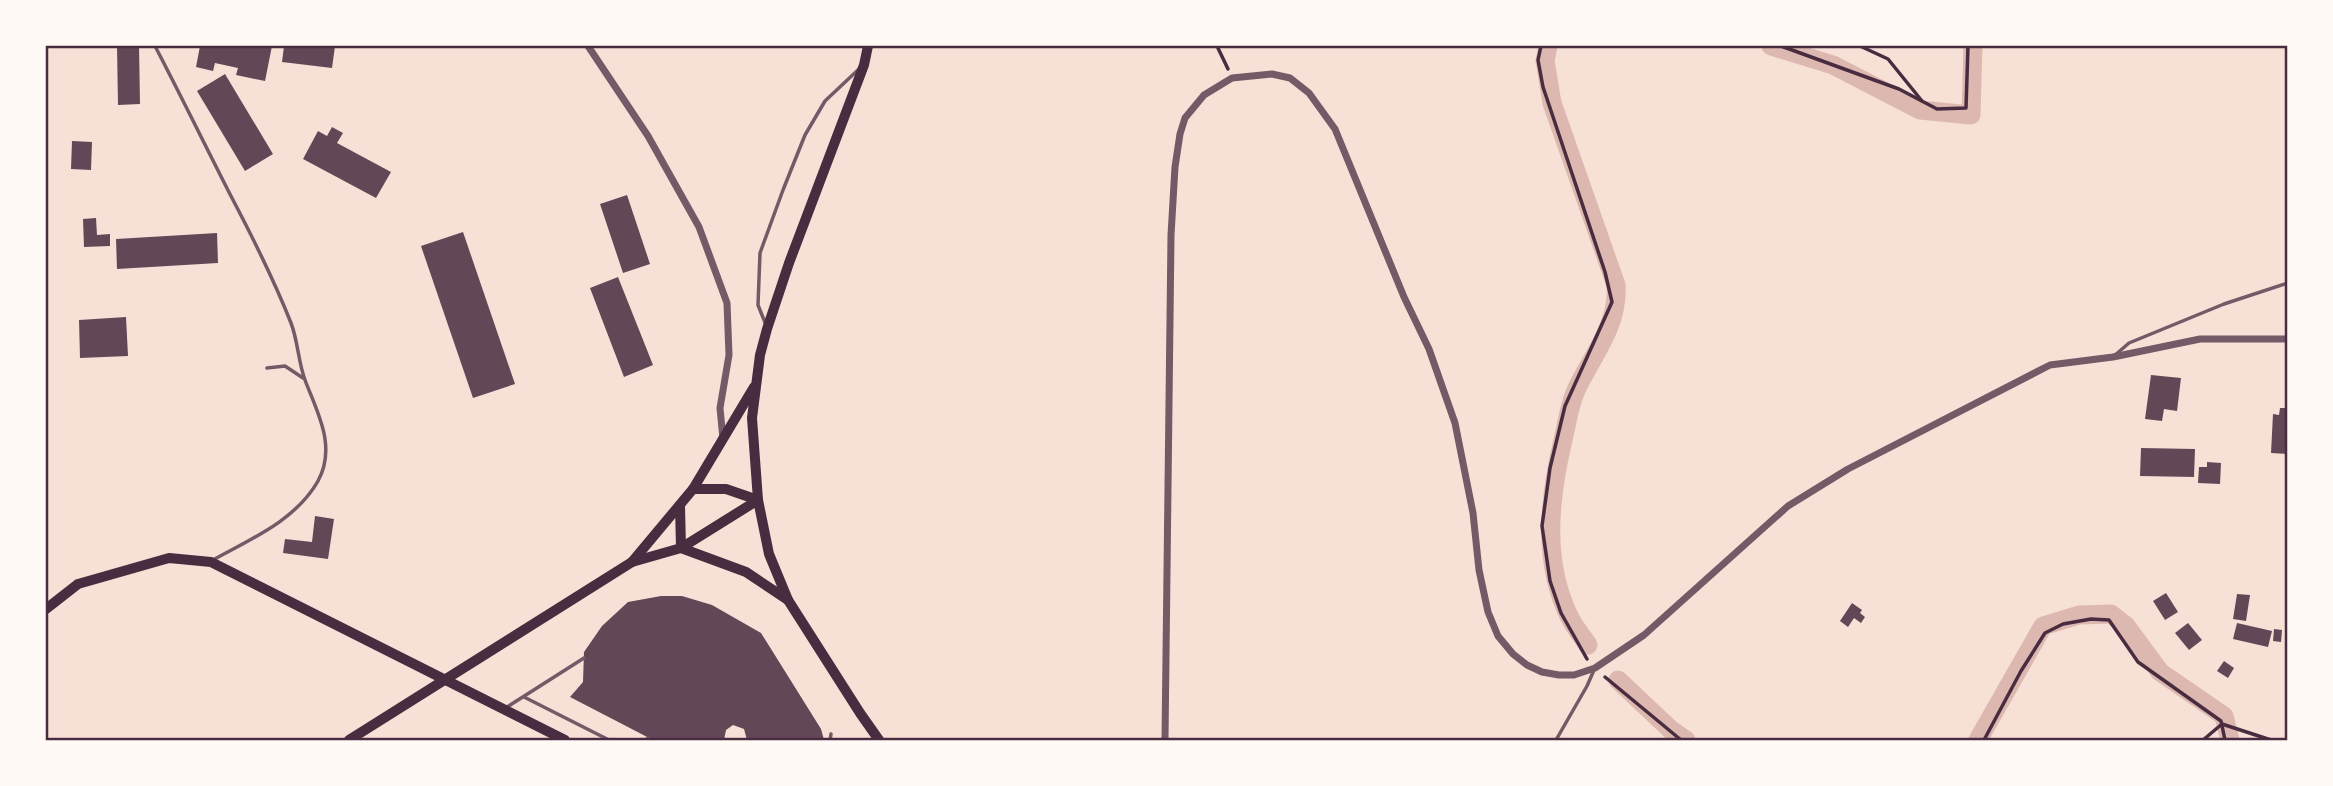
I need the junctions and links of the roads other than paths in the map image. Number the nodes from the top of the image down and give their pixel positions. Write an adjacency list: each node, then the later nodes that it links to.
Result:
1 (155, 46): 10 (lane)
2 (588, 46): 12 (street)
3 (868, 46): 4 (main road)
4 (864, 65): 6 (main road); 6 (lane)
5 (2287, 283): 8 (lane)
6 (767, 329): 11 (main road)
7 (2287, 340): 8 (street)
8 (2113, 357): 22 (street)
9 (267, 368): 10 (lane)
10 (304, 378): 17 (lane)
11 (755, 385): 12 (main road); 14 (main road)
12 (723, 439): 13 (main road)
13 (693, 489): 14 (main road); 15 (main road)
14 (758, 500): 16 (main road); 19 (main road)
15 (680, 506): 16 (main road); 18 (main road)
16 (681, 548): 18 (main road); 19 (main road)
17 (211, 562): 20 (main road); 24 (main road)
18 (632, 562): 26 (main road)
19 (788, 600): 30 (main road)
20 (46, 609)
21 (584, 657): 23 (lane)
22 (1595, 668): 31 (street); 32 (lane)
23 (523, 696): 24 (lane); 28 (lane)
24 (503, 710): 27 (main road)
25 (831, 734): 29 (lane)
26 (349, 740)
27 (565, 740)
28 (609, 740)
29 (830, 740)
30 (880, 740)
31 (1165, 740)
32 (1556, 740)

